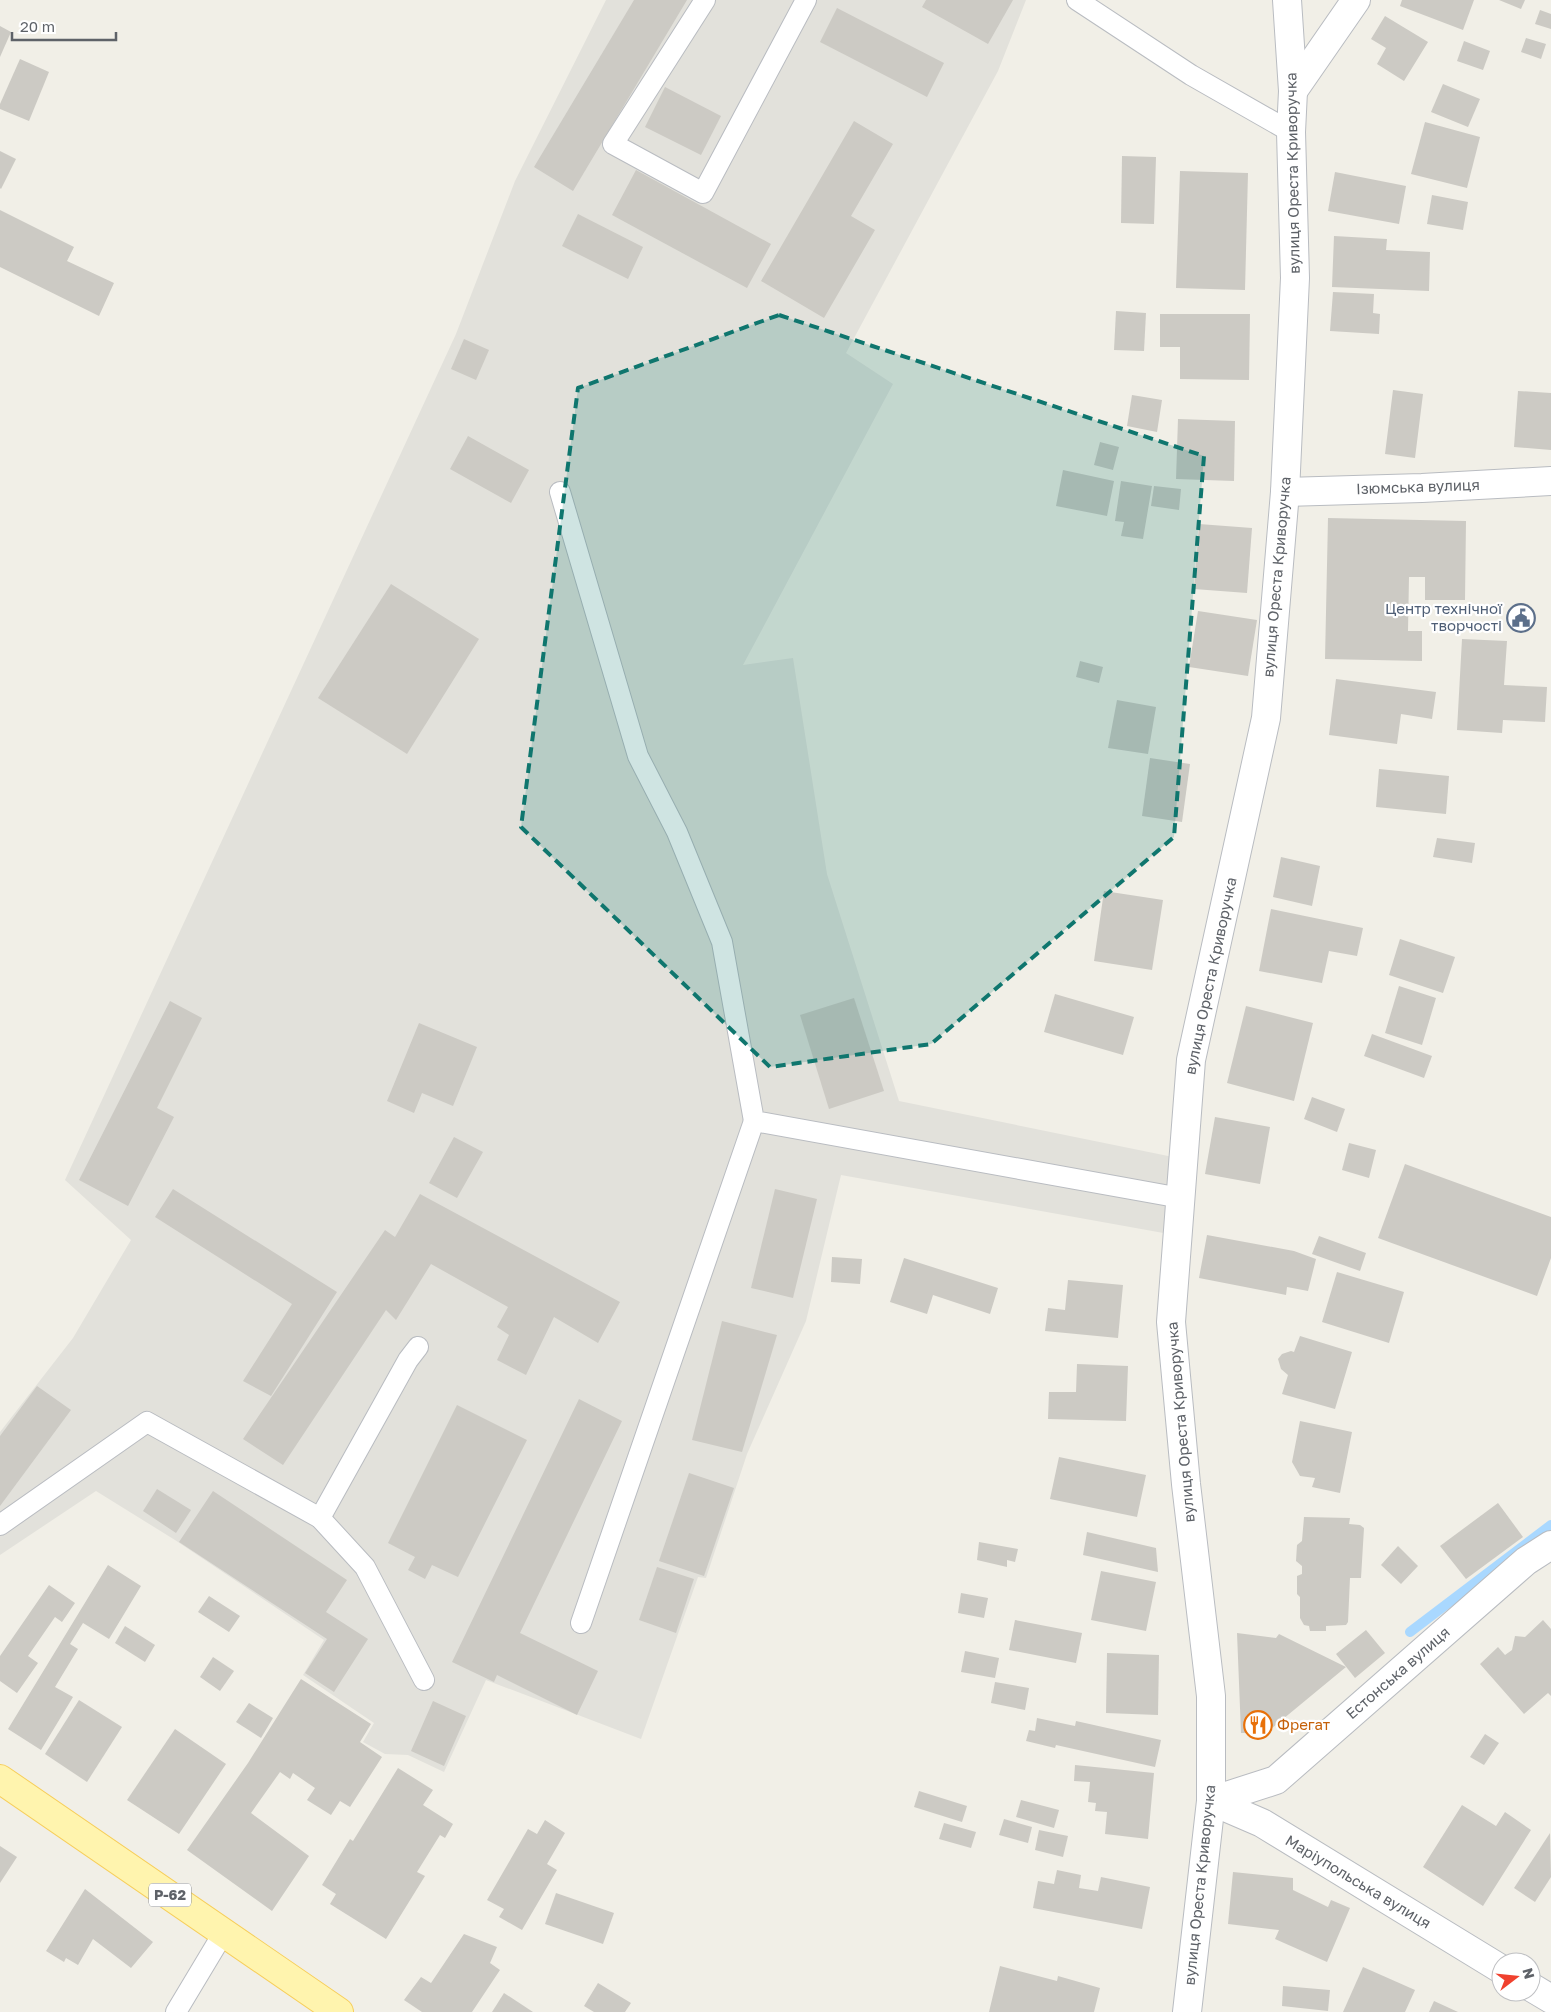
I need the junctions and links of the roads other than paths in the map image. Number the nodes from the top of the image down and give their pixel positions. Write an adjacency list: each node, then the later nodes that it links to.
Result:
1 (705, 0): 2 (lane)
2 (806, 0)
3 (1078, 0): 7 (lane)
4 (1287, 0): 6 (street, вулиця Ореста Криворучка)
5 (1356, 0): 6 (street)
6 (1293, 91): 7 (street, вулиця Ореста Криворучка)
7 (1291, 132): 10 (street, вулиця Ореста Криворучка)
8 (1551, 481): 10 (street, Ізюмська вулиця)
9 (560, 492): 11 (lane)
10 (1285, 492): 12 (street, вулиця Ореста Криворучка)
11 (754, 1121): 12 (lane); 17 (lane)
12 (1181, 1198): 20 (street, вулиця Ореста Криворучка)
13 (418, 1347): 14 (lane)
14 (320, 1518): 15 (lane); 18 (lane)
15 (0, 1525)
16 (1551, 1545): 20 (street, Естонська вулиця)
17 (581, 1623)
18 (424, 1680)
19 (0, 1779): 21 (main road, Р-62)
20 (1211, 1800): 22 (street, Маріупольська вулиця); 25 (street, вулиця Ореста Криворучка)
21 (224, 1932): 23 (lane); 24 (main road, Р-62)
22 (1491, 1963)
23 (176, 2012)
24 (339, 2012)
25 (1187, 2012)

